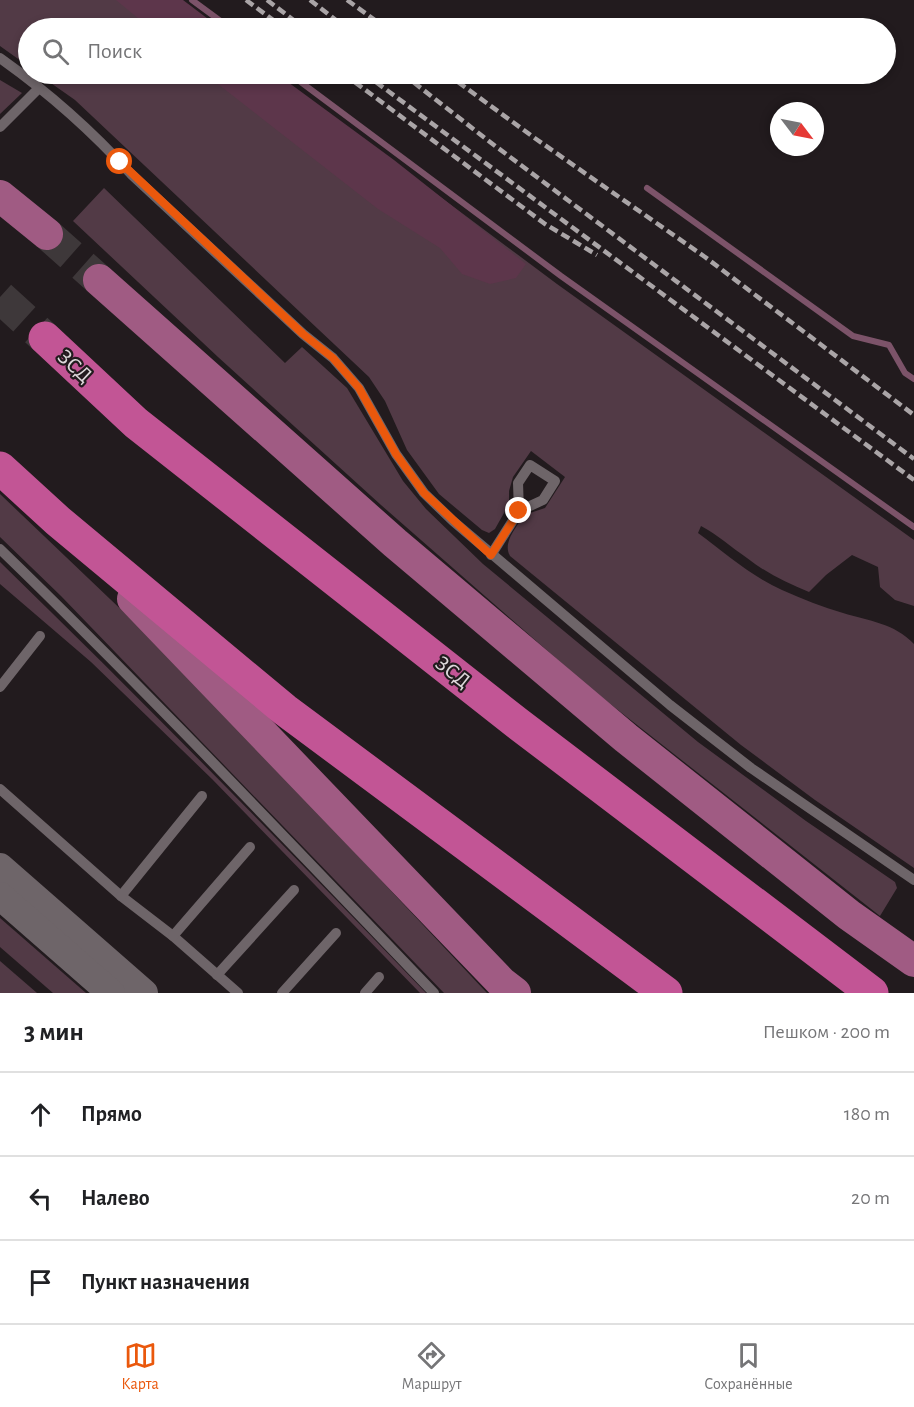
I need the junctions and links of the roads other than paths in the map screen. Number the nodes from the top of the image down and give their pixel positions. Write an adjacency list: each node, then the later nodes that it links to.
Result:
1 (0, 58): 2 (lane)
2 (18, 72)
3 (34, 84): 4 (lane)
4 (39, 88): 5 (lane); 14 (lane)
5 (0, 127)
6 (0, 196): 7 (main road)
7 (47, 234)
8 (99, 280): 27 (main road)
9 (45, 338): 38 (highway, ЗСД)
10 (0, 468): 12 (highway)
11 (519, 511): 14 (lane)
12 (58, 521): 36 (main road); 37 (highway)
13 (0, 549): 35 (lane)
14 (491, 555): 21 (lane)
15 (40, 636): 16 (lane)
16 (0, 687)
17 (0, 789): 24 (lane)
18 (202, 796): 24 (lane)
19 (250, 847): 26 (lane)
20 (0, 867): 31 (main road)
21 (914, 880)
22 (294, 890): 28 (lane)
23 (0, 896): 30 (main road)
24 (121, 896): 26 (lane)
25 (336, 933): 33 (lane)
26 (172, 936): 28 (lane)
27 (914, 961)
28 (217, 975): 32 (lane)
29 (379, 977): 34 (lane)
30 (111, 993)
31 (144, 993)
32 (238, 993)
33 (282, 993)
34 (365, 993)
35 (434, 993)
36 (515, 993)
37 (666, 993)
38 (872, 993)

